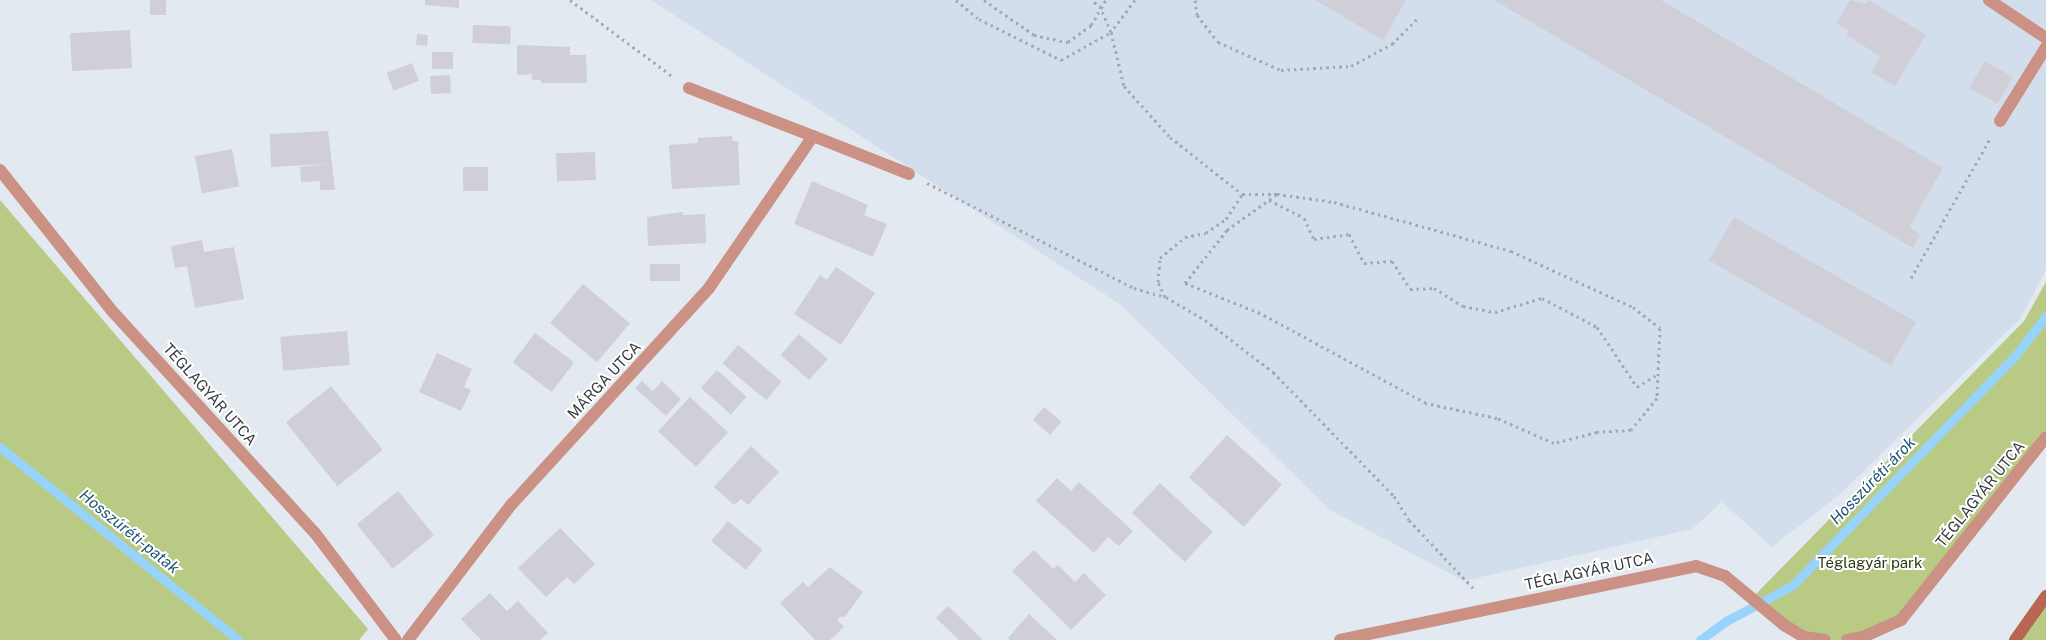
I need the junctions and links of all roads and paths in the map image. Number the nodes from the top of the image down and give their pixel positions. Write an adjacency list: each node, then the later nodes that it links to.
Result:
1 (570, 0): 14 (path)
2 (956, 0): 11 (path)
3 (984, 0): 9 (path)
4 (1092, 0): 9 (path)
5 (1106, 0): 9 (path)
6 (1135, 0): 11 (path)
7 (1195, 0): 10 (path)
8 (1989, 0): 12 (street)
9 (1101, 8): 11 (path)
10 (1417, 20)
11 (1111, 32): 19 (path)
12 (2046, 38)
13 (2046, 47): 15 (street)
14 (689, 88): 16 (street)
15 (2000, 121): 22 (path)
16 (813, 136): 18 (street); 29 (street, MÁRGA UTCA)
17 (0, 170): 28 (street, TÉGLAGYÁR UTCA)
18 (909, 174): 23 (path)
19 (1242, 194): 20 (path); 23 (path)
20 (1277, 194): 21 (path); 24 (path)
21 (1269, 200): 24 (path); 24 (path)
22 (1911, 278)
23 (1166, 297): 27 (path)
24 (1658, 374)
25 (2046, 437): 32 (street, TÉGLAGYÁR UTCA)
26 (2046, 596): 33 (main road)
27 (1490, 609): 30 (street, TÉGLAGYÁR UTCA); 31 (street, TÉGLAGYÁR UTCA)
28 (396, 640)
29 (408, 640)
30 (1340, 640)
31 (1824, 640)
32 (1847, 640)
33 (2015, 640)

